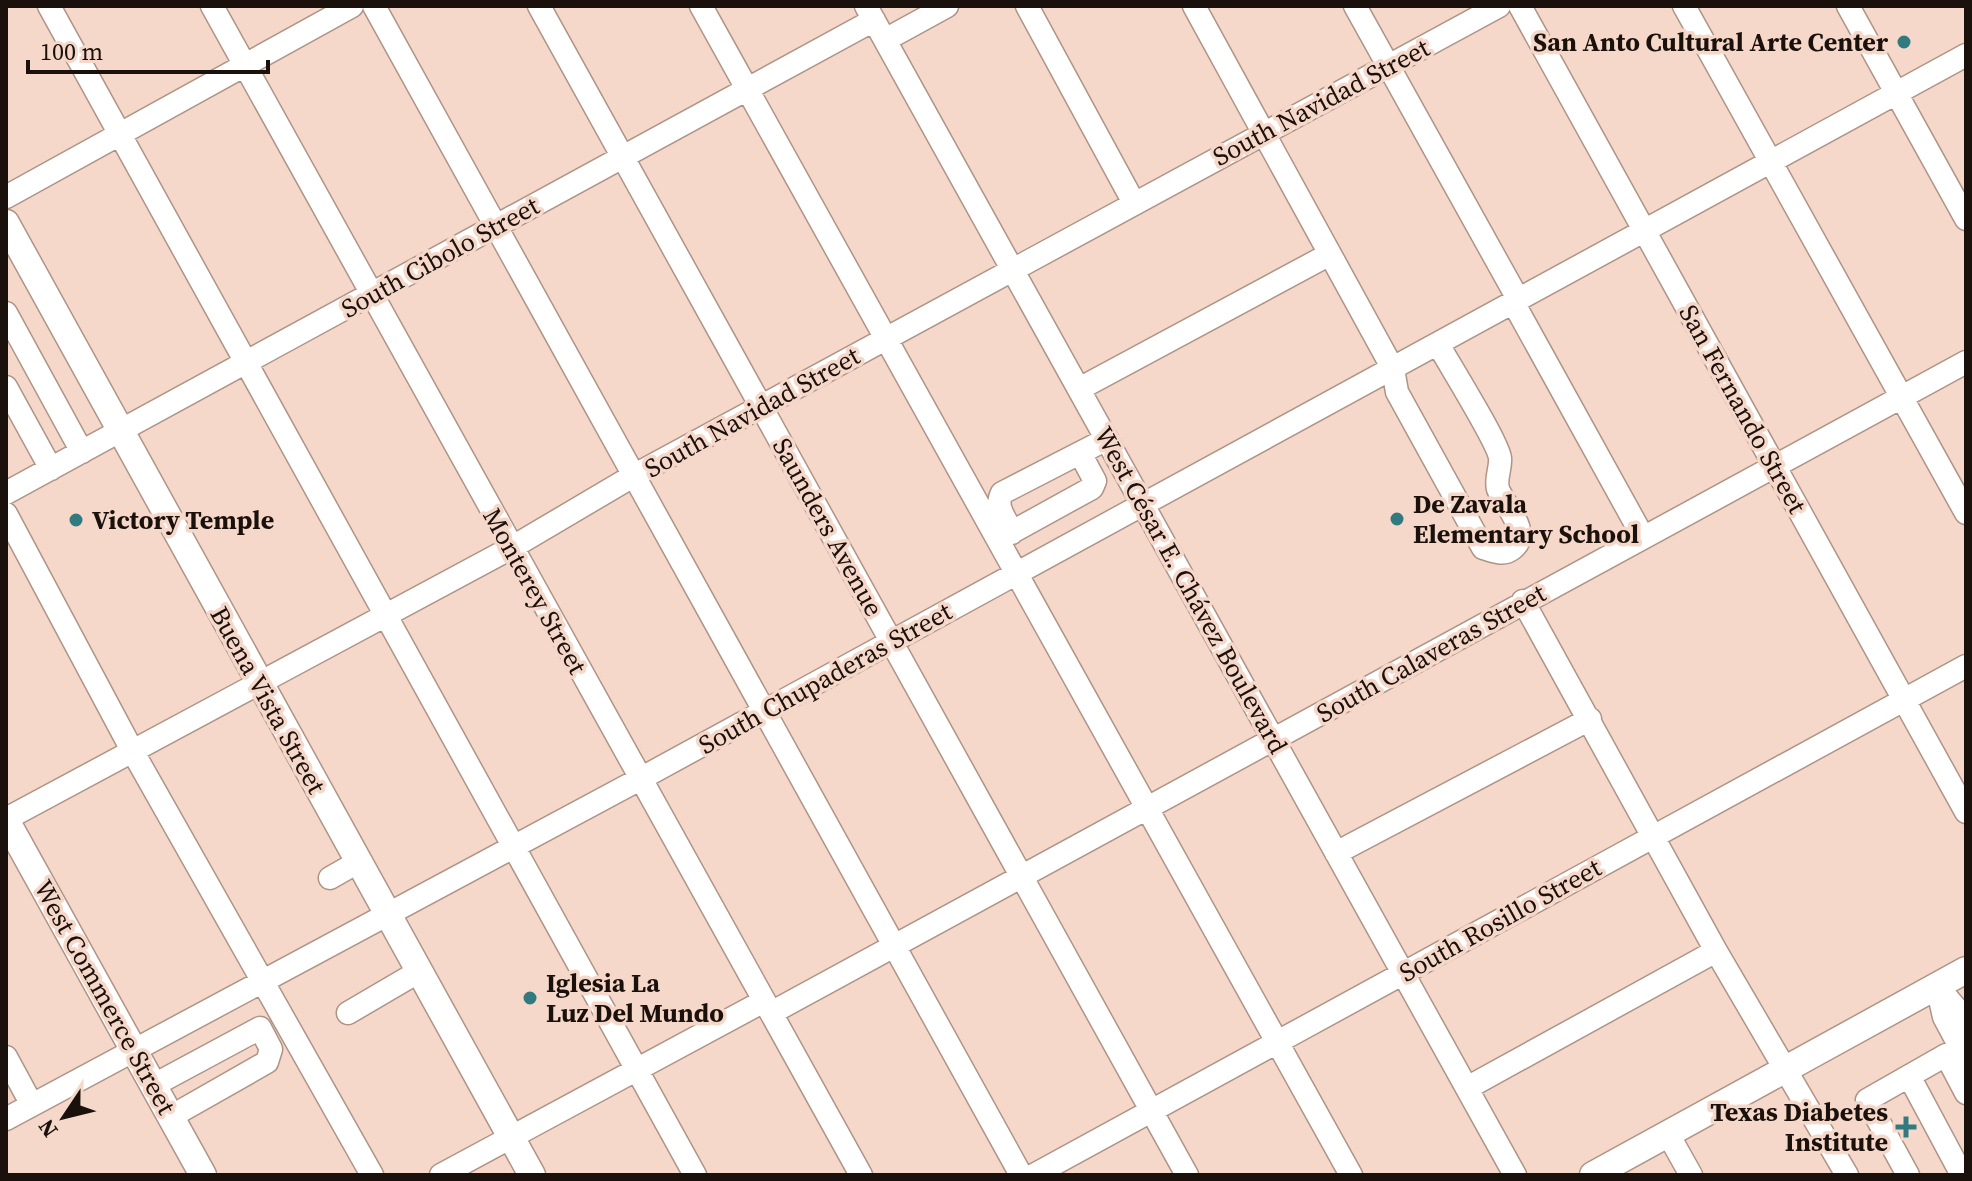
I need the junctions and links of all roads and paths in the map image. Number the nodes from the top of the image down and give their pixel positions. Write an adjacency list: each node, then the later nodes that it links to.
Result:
1 (49, 6): 21 (street)
2 (212, 6): 17 (street, Monterey Street)
3 (352, 6): 17 (street)
4 (374, 6): 29 (street)
5 (539, 6): 23 (street, Saunders Avenue)
6 (701, 6): 19 (street)
7 (947, 6): 15 (street, South Cibolo Street)
8 (1027, 6): 26 (street)
9 (1194, 6): 22 (street)
10 (1355, 6): 18 (street)
11 (1499, 6): 18 (street, South Navidad Street)
12 (1520, 6): 30 (street, San Fernando Street)
13 (1684, 6): 24 (street)
14 (1848, 6): 20 (street)
15 (875, 22): 19 (street, South Cibolo Street); 32 (street, West César E. Chávez Boulevard)
16 (1966, 55): 20 (street, South Chupaderas Street)
17 (244, 65): 21 (street); 33 (street, Monterey Street)
18 (1388, 67): 22 (street, South Navidad Street); 34 (street)
19 (747, 89): 23 (street, South Cibolo Street); 36 (street)
20 (1897, 93): 24 (street, South Chupaderas Street); 27 (street)
21 (120, 133): 25 (street); 38 (street)
22 (1264, 133): 26 (street, South Navidad Street); 31 (street)
23 (622, 158): 29 (street, South Cibolo Street); 44 (street, Saunders Avenue)
24 (1770, 160): 30 (street, South Chupaderas Street); 43 (street)
25 (6, 197)
26 (1134, 203): 32 (street, South Navidad Street)
27 (1966, 219)
28 (6, 223): 45 (main road, Buena Vista Street)
29 (497, 226): 33 (street, South Cibolo Street); 50 (street)
30 (1645, 232): 34 (street, South Chupaderas Street); 48 (street, San Fernando Street)
31 (1330, 254): 40 (street); 42 (street)
32 (1013, 270): 36 (street, South Navidad Street); 42 (street, West César E. Chávez Boulevard)
33 (371, 295): 38 (street, South Cibolo Street); 57 (street, Monterey Street)
34 (1516, 300): 37 (street, South Chupaderas Street); 55 (street)
35 (6, 313): 47 (street)
36 (888, 337): 44 (street, South Navidad Street); 56 (street)
37 (1438, 344): 40 (street, South Chupaderas Street); 40 (street)
38 (247, 361): 45 (street, South Cibolo Street); 60 (street)
39 (1966, 362): 43 (street, South Calaveras Street)
40 (1393, 369): 52 (street, South Chupaderas Street)
41 (6, 387): 49 (street)
42 (1079, 389): 46 (street, West César E. Chávez Boulevard)
43 (1901, 397): 48 (street, South Calaveras Street); 53 (street)
44 (761, 406): 50 (street, South Navidad Street); 61 (street, Saunders Avenue)
45 (119, 432): 47 (street, South Cibolo Street); 63 (main road, Buena Vista Street)
46 (1092, 448): 52 (street, West César E. Chávez Boulevard); 56 (street); 56 (street)
47 (82, 452): 49 (street, South Cibolo Street)
48 (1774, 466): 55 (street, South Calaveras Street); 64 (street, San Fernando Street)
49 (51, 469): 51 (street, South Cibolo Street)
50 (633, 476): 57 (street, South Navidad Street); 65 (street)
51 (6, 493)
52 (1143, 504): 58 (street, South Chupaderas Street); 67 (street, West César E. Chávez Boulevard)
53 (1966, 513)
54 (6, 514): 68 (street)
55 (1643, 537): 59 (street, South Calaveras Street)
56 (1008, 540): 58 (street)
57 (511, 548): 60 (street, South Navidad Street); 69 (street, Monterey Street)
58 (1018, 572): 61 (street, South Chupaderas Street); 70 (street)
59 (1523, 601): 66 (street); 67 (street, South Calaveras Street)
60 (384, 616): 63 (street, South Navidad Street); 74 (street)
61 (891, 641): 65 (street, South Chupaderas Street); 77 (street, Saunders Avenue)
62 (1966, 666): 64 (street, South Rosillo Street)
63 (259, 684): 68 (street, South Navidad Street); 76 (main road, Buena Vista Street)
64 (1903, 699): 71 (street, San Fernando Street); 73 (street, South Rosillo Street)
65 (766, 710): 69 (street, South Chupaderas Street); 80 (street)
66 (1590, 719): 73 (street); 75 (street)
67 (1274, 740): 70 (street, South Calaveras Street); 75 (street, West César E. Chávez Boulevard)
68 (133, 752): 72 (street, South Navidad Street); 85 (street)
69 (640, 779): 74 (street, South Chupaderas Street); 87 (street, Monterey Street)
70 (1147, 809): 77 (street, South Calaveras Street); 92 (street)
71 (1966, 812)
72 (6, 820): 93 (main road, West Commerce Street)
73 (1652, 834): 81 (street); 84 (street, South Rosillo Street)
74 (513, 847): 79 (street, South Chupaderas Street); 98 (street)
75 (1336, 853): 84 (street, West César E. Chávez Boulevard)
76 (358, 862): 78 (street); 79 (main road, Buena Vista Street)
77 (1022, 876): 80 (street, South Calaveras Street); 105 (street, Saunders Avenue)
78 (330, 878)
79 (386, 914): 83 (main road, Buena Vista Street); 85 (street, South Chupaderas Street)
80 (895, 946): 87 (street, South Calaveras Street); 117 (street)
81 (1716, 951): 96 (street); 101 (street)
82 (1966, 970): 86 (main road)
83 (418, 972): 88 (street); 109 (main road, Buena Vista Street)
84 (1403, 975): 92 (street, South Rosillo Street); 101 (street, West César E. Chávez Boulevard)
85 (261, 981): 89 (street); 93 (street, South Chupaderas Street)
86 (1937, 986): 90 (street); 95 (street); 96 (main road)
87 (767, 1007): 98 (street, South Calaveras Street); 116 (street, Monterey Street)
88 (348, 1013)
89 (282, 1016): 91 (street); 112 (street)
90 (1966, 1020)
91 (260, 1028): 97 (street); 103 (street)
92 (1276, 1043): 105 (street, South Rosillo Street); 120 (street)
93 (134, 1049): 100 (main road, West Commerce Street); 104 (street, South Chupaderas Street)
94 (6, 1057): 104 (street)
95 (1966, 1058)
96 (1788, 1068): 108 (main road); 124 (street)
97 (179, 1071): 100 (street); 103 (street)
98 (636, 1071): 109 (street, South Calaveras Street); 115 (street)
99 (1909, 1076): 102 (street); 110 (street); 125 (street)
100 (154, 1085): 106 (main road, West Commerce Street)
101 (1467, 1088): 121 (street, West César E. Chávez Boulevard)
102 (1966, 1093)
103 (197, 1102): 106 (street)
104 (32, 1105): 107 (street, South Chupaderas Street)
105 (1151, 1111): 118 (street, South Rosillo Street); 119 (street, Saunders Avenue)
106 (172, 1116): 111 (main road, West Commerce Street)
107 (6, 1119)
108 (1668, 1134): 122 (main road); 123 (street)
109 (511, 1137): 113 (street, South Calaveras Street); 114 (main road, Buena Vista Street)
110 (1962, 1174)
111 (203, 1175)
112 (372, 1175)
113 (441, 1175)
114 (532, 1175)
115 (695, 1175)
116 (861, 1175)
117 (1021, 1175)
118 (1034, 1175)
119 (1187, 1175)
120 (1351, 1175)
121 (1515, 1175)
122 (1593, 1175)
123 (1691, 1175)
124 (1847, 1175)
125 (1908, 1175)

